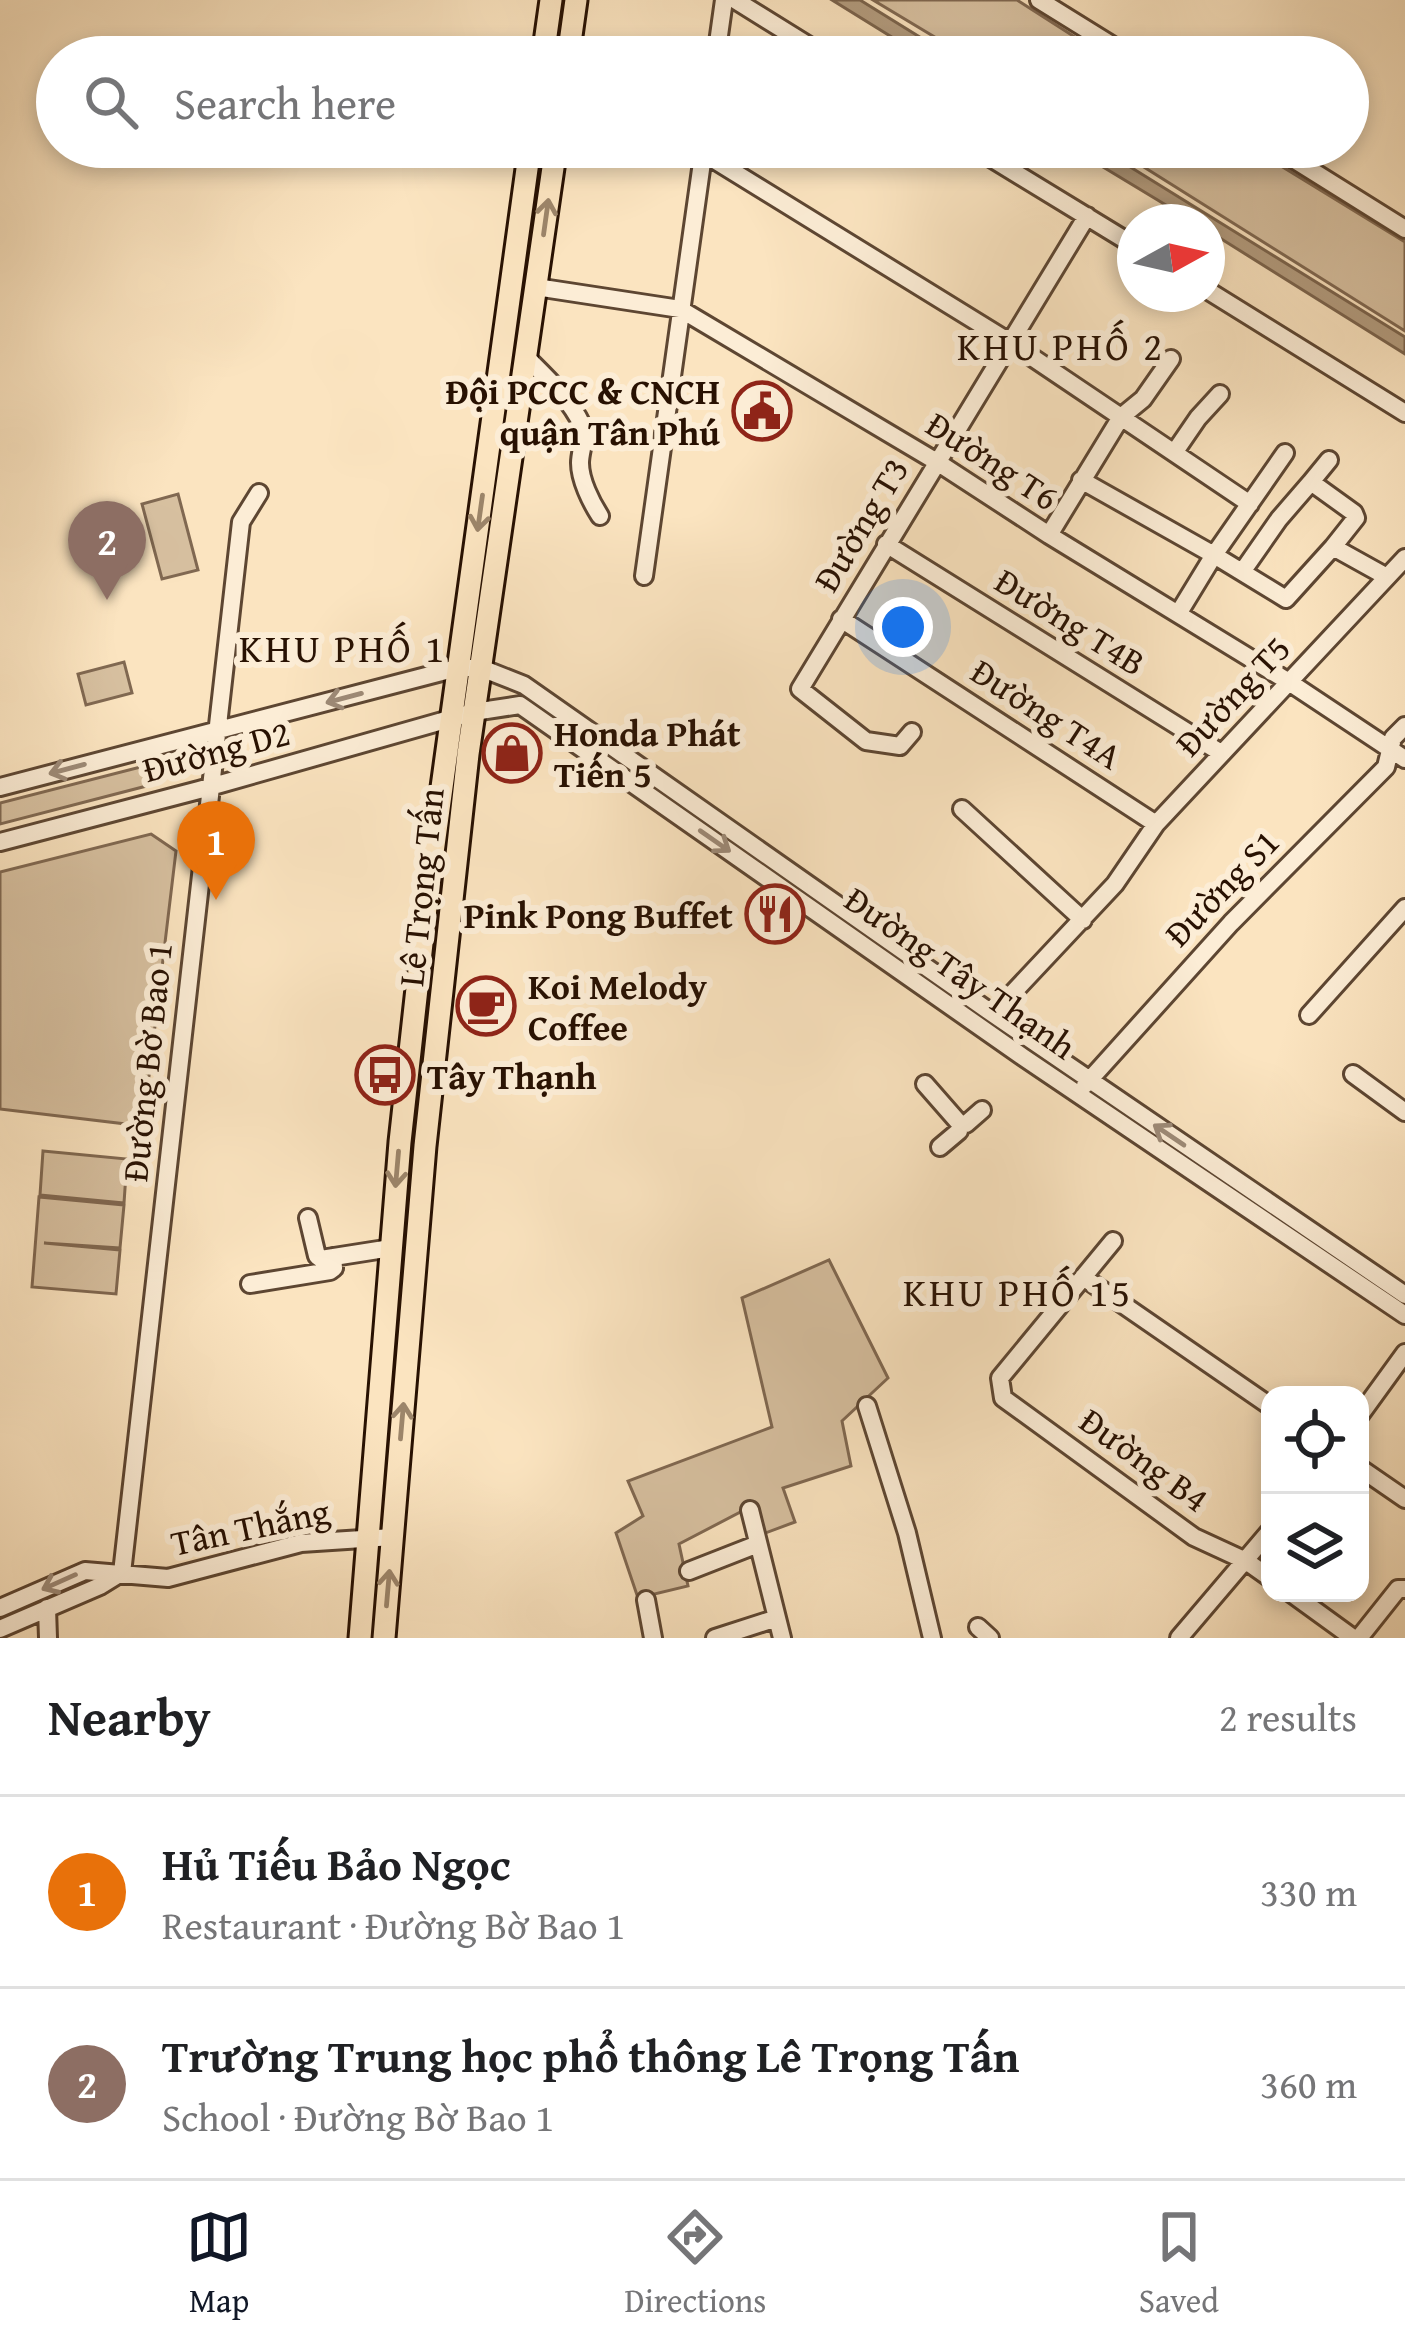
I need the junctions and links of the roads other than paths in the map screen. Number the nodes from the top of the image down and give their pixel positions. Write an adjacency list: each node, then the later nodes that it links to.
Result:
1 (550, 0): 6 (main road)
2 (576, 0): 7 (main road)
3 (724, 0): 8 (street)
4 (735, 0): 9 (street)
5 (1039, 0): 10 (street)
6 (546, 36)
7 (571, 36)
8 (719, 36)
9 (793, 36)
10 (1097, 36)
11 (527, 168): 20 (main road, Lê Trọng Tấn)
12 (553, 168): 21 (main road, Lê Trọng Tấn, one-way to 12)
13 (701, 168): 23 (street)
14 (733, 168): 24 (street)
15 (1008, 168): 17 (street)
16 (1308, 168): 18 (street)
17 (1087, 216): 19 (street); 24 (street, Đường T3)
18 (1405, 229)
19 (1117, 235)
20 (512, 284): 21 (main road); 49 (main road, Lê Trọng Tấn, one-way to 49)
21 (536, 287): 23 (street, Đường T6); 25 (main road, Lê Trọng Tấn)
22 (1225, 301): 28 (street)
23 (680, 309): 33 (street, Đường T6); 45 (street)
24 (1011, 343): 29 (street); 33 (street, Đường T3)
25 (526, 358): 38 (street); 50 (main road, Lê Trọng Tấn)
26 (1171, 359): 29 (street)
27 (1220, 394): 30 (street)
28 (1405, 412)
29 (1121, 417): 30 (street); 34 (street)
30 (1174, 453): 37 (street)
31 (1285, 453): 37 (street)
32 (1329, 460): 35 (street)
33 (937, 462): 39 (street, Đường T6); 40 (street, Đường T3)
34 (1081, 479): 39 (street); 42 (street)
35 (1311, 482): 41 (street); 44 (street)
36 (259, 493): 55 (street, Đường Bờ Bao 1)
37 (1250, 504): 42 (street)
38 (600, 516)
39 (1048, 535): 47 (street, Đường T6)
40 (886, 544): 48 (street, Đường T3); 57 (street, Đường T4B)
41 (1333, 547): 44 (street); 46 (street)
42 (1214, 555): 44 (street); 47 (street)
43 (1405, 558): 46 (street, Đường T5)
44 (1243, 572)
45 (644, 576)
46 (1387, 578): 51 (street, Đường T5)
47 (1178, 614): 51 (street, Đường T6)
48 (841, 619): 56 (street, Đường T3); 62 (street, Đường T4A)
49 (457, 668): 50 (street, Đường D2); 52 (street); 53 (main road, Lê Trọng Tấn); 55 (street, Đường D2, one-way to 55)
50 (482, 668): 52 (main road, Lê Trọng Tấn); 66 (street, Đường Tây Thạnh)
51 (1289, 682): 57 (street, Đường T5); 58 (street, Đường T6)
52 (474, 712): 53 (street, Đường Tây Thạnh); 70 (street, Đường Tây Thạnh, one-way to 70); 90 (main road, Lê Trọng Tấn, one-way to 52)
53 (449, 719): 59 (street, Đường D2); 77 (main road, Lê Trọng Tấn, one-way to 77)
54 (1405, 726): 58 (street, Đường S1)
55 (215, 732): 59 (street, Đường Bờ Bao 1); 60 (street, Đường D2, one-way to 60)
56 (912, 732)
57 (1221, 753): 62 (street, Đường T5)
58 (1398, 754): 70 (street, Đường S1)
59 (209, 786): 63 (street, Đường D2); 97 (street, Đường Bờ Bao 1)
60 (0, 787)
61 (962, 809): 65 (street)
62 (1156, 824): 65 (street, Đường T5)
63 (0, 842)
64 (1405, 908): 67 (street)
65 (1083, 920): 66 (street, Đường T5)
66 (993, 1014): 70 (street, Đường Tây Thạnh)
67 (1309, 1015)
68 (1353, 1074): 72 (street)
69 (925, 1084): 73 (street)
70 (1084, 1087): 81 (street, Đường Tây Thạnh, one-way to 70); 82 (street, Đường Tây Thạnh)
71 (982, 1110): 73 (street)
72 (1405, 1112)
73 (960, 1124): 74 (street)
74 (940, 1147)
75 (308, 1218): 78 (street)
76 (1113, 1241): 79 (street)
77 (391, 1248): 78 (street); 91 (main road, Lê Trọng Tấn)
78 (333, 1257): 80 (street)
79 (1083, 1277): 84 (street); 94 (street, Đường B4)
80 (250, 1284)
81 (1405, 1295)
82 (1405, 1315)
83 (1405, 1352): 85 (street)
84 (1261, 1400)
85 (1369, 1402)
86 (867, 1406): 111 (street)
87 (1369, 1474): 88 (street)
88 (1405, 1499)
89 (750, 1510): 93 (street)
90 (393, 1537): 91 (street, Tân Thắng); 107 (main road, Lê Trọng Tấn, one-way to 90)
91 (368, 1538): 97 (street, Tân Thắng); 106 (main road, Lê Trọng Tấn)
92 (1261, 1542): 94 (street)
93 (758, 1544): 95 (street); 103 (street)
94 (1246, 1561): 96 (street, Đường B4); 112 (street)
95 (689, 1571)
96 (1261, 1572)
97 (122, 1573): 101 (street, Tân Thắng, one-way to 101); 102 (street, Tân Thắng)
98 (1405, 1589): 113 (street)
99 (646, 1600): 108 (street)
100 (1304, 1602): 113 (street)
101 (0, 1608)
102 (47, 1608): 104 (street, Tân Thắng); 105 (street)
103 (777, 1618): 109 (street); 110 (street)
104 (0, 1630)
105 (49, 1638)
106 (360, 1638)
107 (384, 1638)
108 (653, 1638)
109 (715, 1638)
110 (782, 1638)
111 (932, 1638)
112 (1179, 1638)
113 (1356, 1638)

